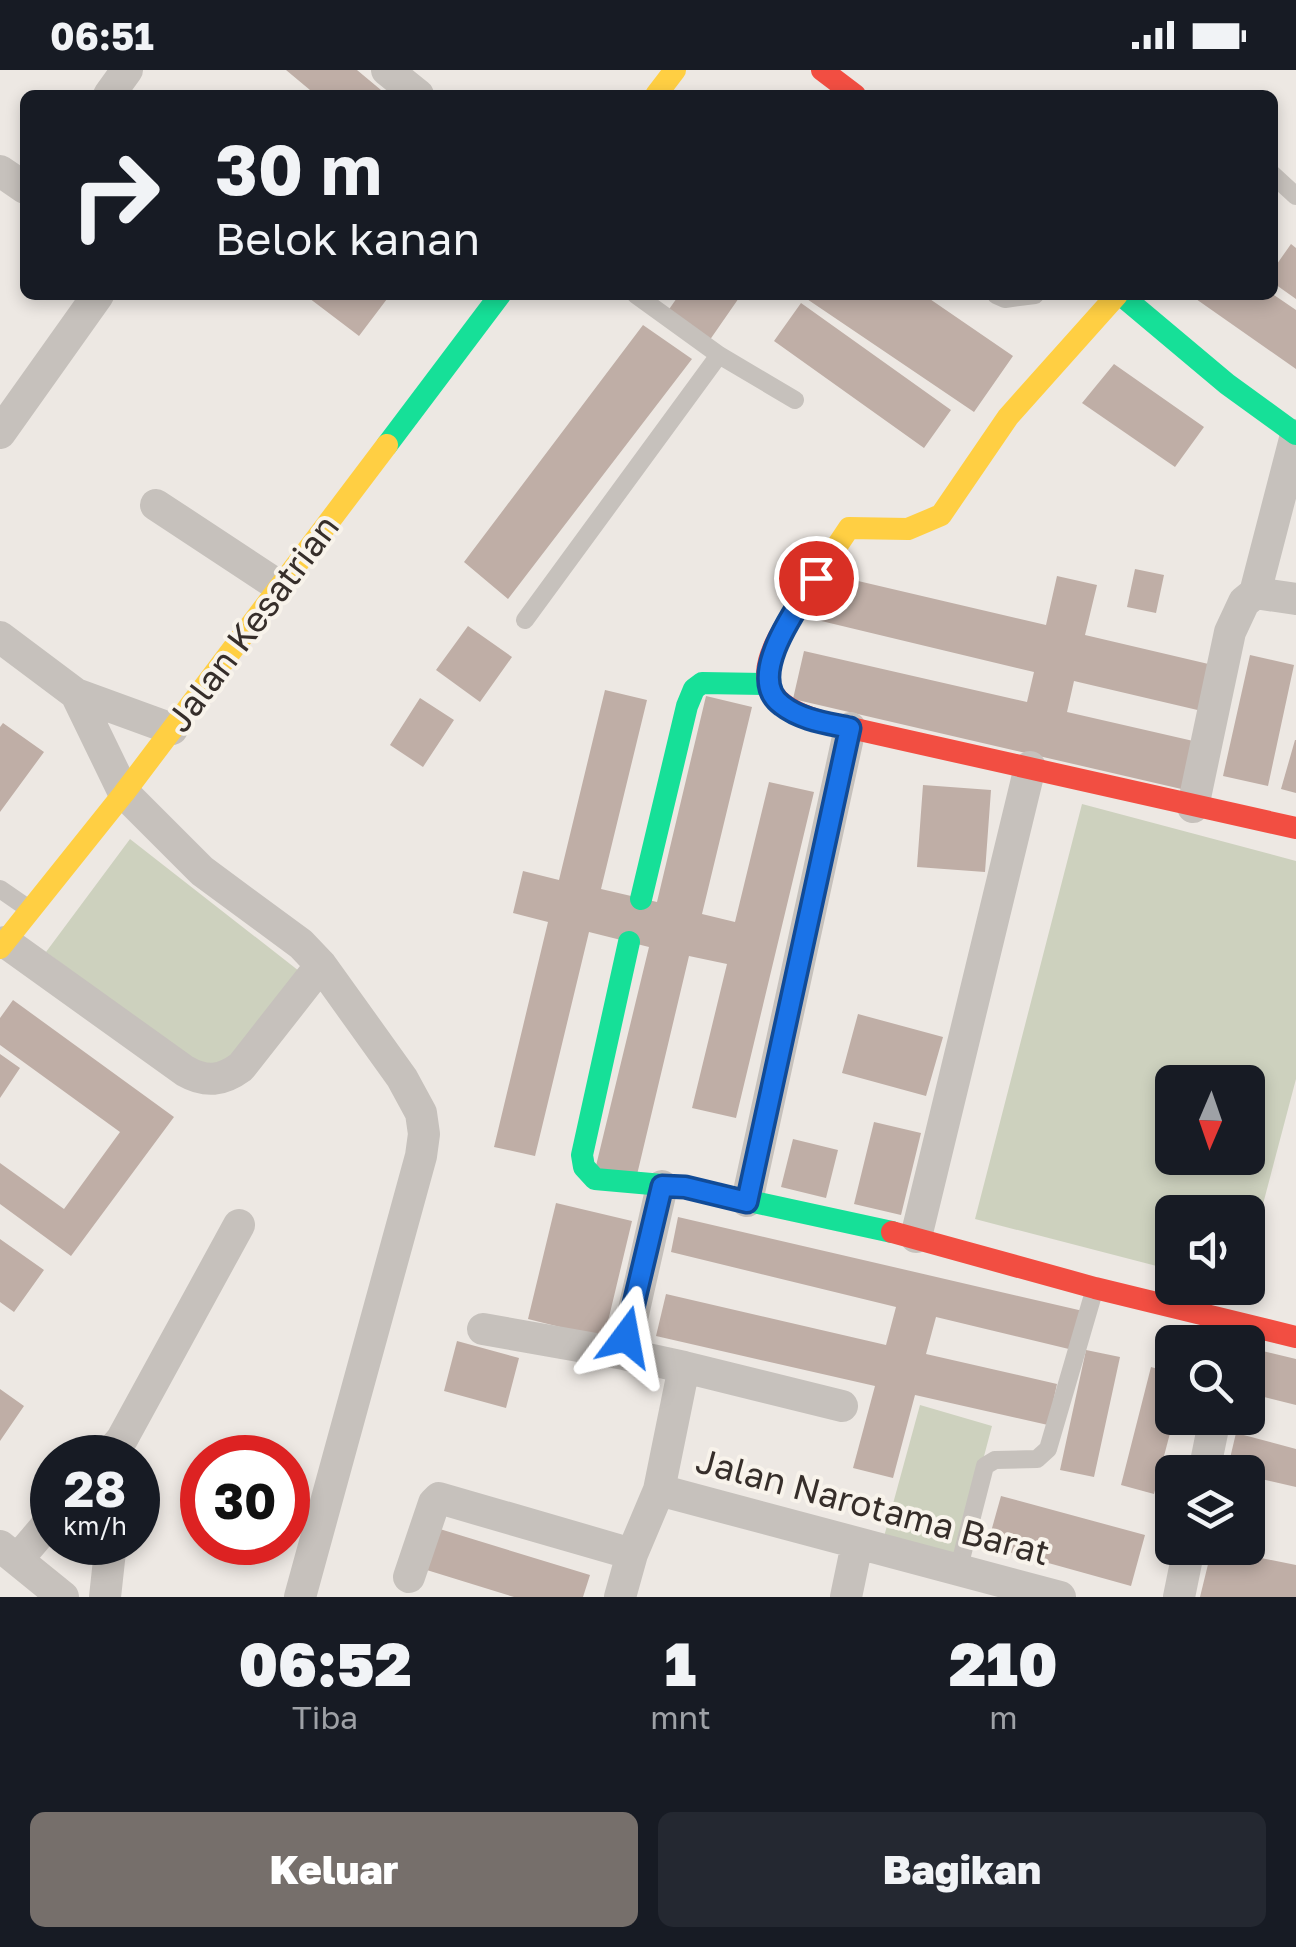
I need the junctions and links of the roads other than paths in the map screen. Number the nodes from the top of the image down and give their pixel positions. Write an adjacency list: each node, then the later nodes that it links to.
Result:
1 (387, 70): 4 (street)
2 (675, 70): 5 (street)
3 (822, 70): 6 (street)
4 (412, 90)
5 (660, 90)
6 (849, 90)
7 (94, 300): 14 (street)
8 (496, 300): 17 (street, Jalan Kesatrian)
9 (643, 300): 12 (lane)
10 (1114, 300): 22 (street)
11 (1125, 300): 15 (street)
12 (719, 355): 13 (lane); 20 (lane)
13 (795, 400)
14 (0, 433)
15 (1296, 435): 18 (street)
16 (156, 505): 17 (street)
17 (279, 586): 25 (street, Jalan Kesatrian)
18 (1255, 594): 19 (street); 28 (street)
19 (1296, 600)
20 (524, 620)
21 (0, 637): 23 (street)
22 (768, 684): 24 (street); 31 (street)
23 (76, 694): 25 (street); 27 (street)
24 (850, 728): 26 (street); 37 (street)
25 (172, 729): 27 (street, Jalan Kesatrian)
26 (1030, 767): 28 (street); 39 (street)
27 (124, 793): 32 (street, Jalan Kesatrian); 35 (street)
28 (1193, 807): 29 (street)
29 (1296, 828)
30 (0, 890): 32 (lane)
31 (641, 899)
32 (30, 910): 34 (street, Jalan Kesatrian)
33 (629, 942): 36 (street)
34 (2, 945): 35 (street)
35 (322, 965): 61 (street)
36 (662, 1186): 37 (street); 45 (street)
37 (747, 1202): 39 (street)
38 (239, 1225): 48 (street)
39 (916, 1238): 40 (street)
40 (1096, 1288): 41 (street); 56 (lane)
41 (1209, 1325)
42 (483, 1329): 45 (street)
43 (1265, 1335): 44 (street)
44 (1296, 1337)
45 (624, 1354): 46 (street)
46 (684, 1367): 47 (street); 49 (street)
47 (842, 1406)
48 (125, 1435)
49 (659, 1490): 51 (street, Jalan Narotama Barat); 53 (street, Jalan Narotama Barat)
50 (30, 1536): 52 (street)
51 (858, 1544): 56 (street, Jalan Narotama Barat); 63 (street)
52 (9, 1552): 59 (street)
53 (632, 1554): 57 (street); 62 (street, Jalan Narotama Barat)
54 (108, 1565): 60 (street)
55 (1186, 1565): 65 (street)
56 (958, 1570): 58 (street, Jalan Narotama Barat)
57 (409, 1577)
58 (1012, 1591): 64 (street, Jalan Narotama Barat)
59 (63, 1597)
60 (105, 1597)
61 (300, 1597)
62 (620, 1597)
63 (846, 1597)
64 (1060, 1597)
65 (1179, 1597)

